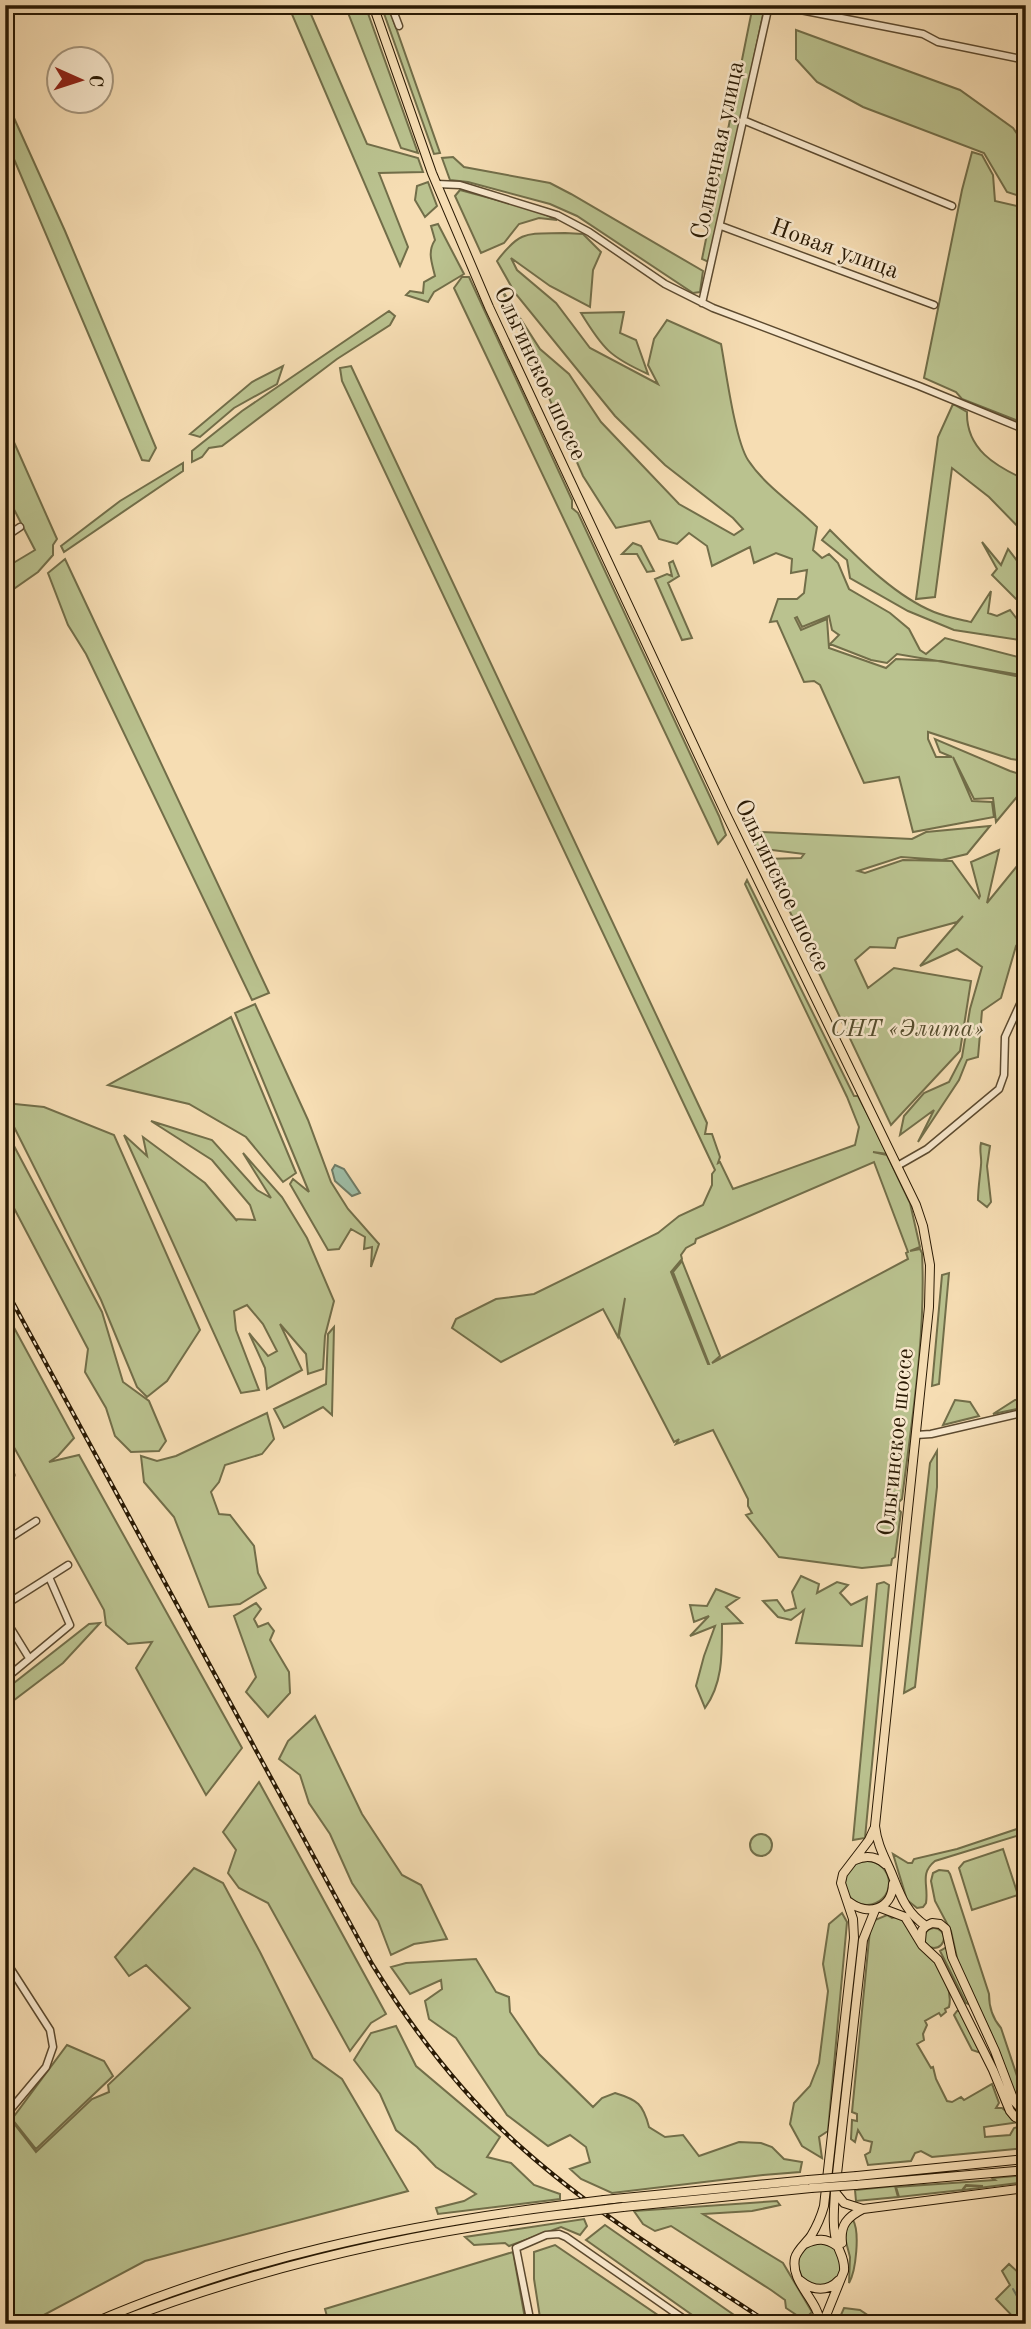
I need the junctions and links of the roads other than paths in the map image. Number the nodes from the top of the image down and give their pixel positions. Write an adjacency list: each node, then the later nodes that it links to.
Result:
1 (373, 5): 8 (main road, Ольгинское шоссе)
2 (391, 5): 5 (street)
3 (769, 5): 7 (street, Солнечная улица)
4 (775, 5): 6 (street)
5 (399, 26)
6 (1026, 60)
7 (743, 120): 9 (street); 10 (street, Солнечная улица)
8 (437, 184): 11 (street); 17 (main road, Ольгинское шоссе)
9 (952, 206)
10 (721, 226): 11 (street, Солнечная улица); 12 (street, Новая улица)
11 (702, 303): 13 (street)
12 (934, 305)
13 (1026, 430)
14 (20, 527): 15 (street)
15 (5, 537)
16 (1026, 991): 17 (street)
17 (899, 1165): 19 (main road, Ольгинское шоссе)
18 (1026, 1412): 19 (street)
19 (916, 1435): 28 (main road, Ольгинское шоссе)
20 (36, 1521): 21 (street)
21 (5, 1541)
22 (68, 1565): 23 (street)
23 (49, 1577): 24 (street); 26 (street)
24 (5, 1605)
25 (5, 1619): 26 (street)
26 (29, 1658): 27 (street)
27 (5, 1679)
28 (875, 1826): 29 (main road); 30 (main road)
29 (853, 1861): 30 (main road); 31 (main road)
30 (891, 1873): 32 (main road); 33 (main road)
31 (849, 1902): 32 (main road); 48 (main road)
32 (878, 1909): 34 (main road); 46 (main road)
33 (926, 1926): 34 (main road); 35 (main road)
34 (921, 1941): 36 (main road)
35 (948, 1941): 36 (main road); 38 (main road)
36 (928, 1950): 40 (main road)
37 (6, 1965): 39 (street)
38 (1026, 2114)
39 (5, 2116)
40 (1026, 2122)
41 (1026, 2159): 43 (main road)
42 (1026, 2170): 43 (main road)
43 (856, 2180): 44 (main road, bridge)
44 (809, 2184): 52 (main road, bridge); 53 (main road, bridge)
45 (1026, 2188): 47 (main road)
46 (835, 2192): 47 (main road); 49 (main road)
47 (863, 2209): 49 (main road)
48 (804, 2244): 49 (main road); 51 (main road)
49 (840, 2250): 50 (main road)
50 (842, 2277): 51 (main road); 56 (main road)
51 (799, 2279): 56 (main road)
52 (91, 2324)
53 (113, 2324)
54 (531, 2324): 55 (street)
55 (691, 2324)
56 (822, 2324)

